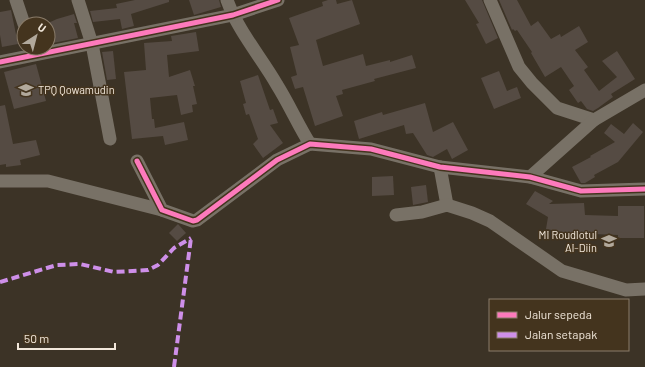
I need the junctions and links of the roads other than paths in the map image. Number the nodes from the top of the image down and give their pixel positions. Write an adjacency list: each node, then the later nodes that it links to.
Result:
1 (16, 0): 7 (street)
2 (78, 0): 8 (street)
3 (227, 0): 6 (street)
4 (278, 0): 6 (street)
5 (490, 0): 13 (street)
6 (233, 15): 8 (street); 15 (street)
7 (21, 16)
8 (92, 44): 9 (street); 14 (street)
9 (56, 49)
10 (19, 56): 11 (street)
11 (0, 62)
12 (645, 90): 13 (street)
13 (594, 120): 18 (street)
14 (110, 139)
15 (310, 144): 17 (street); 22 (street)
16 (137, 161): 22 (street)
17 (440, 167): 18 (street); 21 (street)
18 (530, 177): 20 (street)
19 (0, 181): 22 (street)
20 (645, 188)
21 (447, 205): 23 (street); 24 (street)
22 (162, 210)
23 (396, 215)
24 (645, 289)

